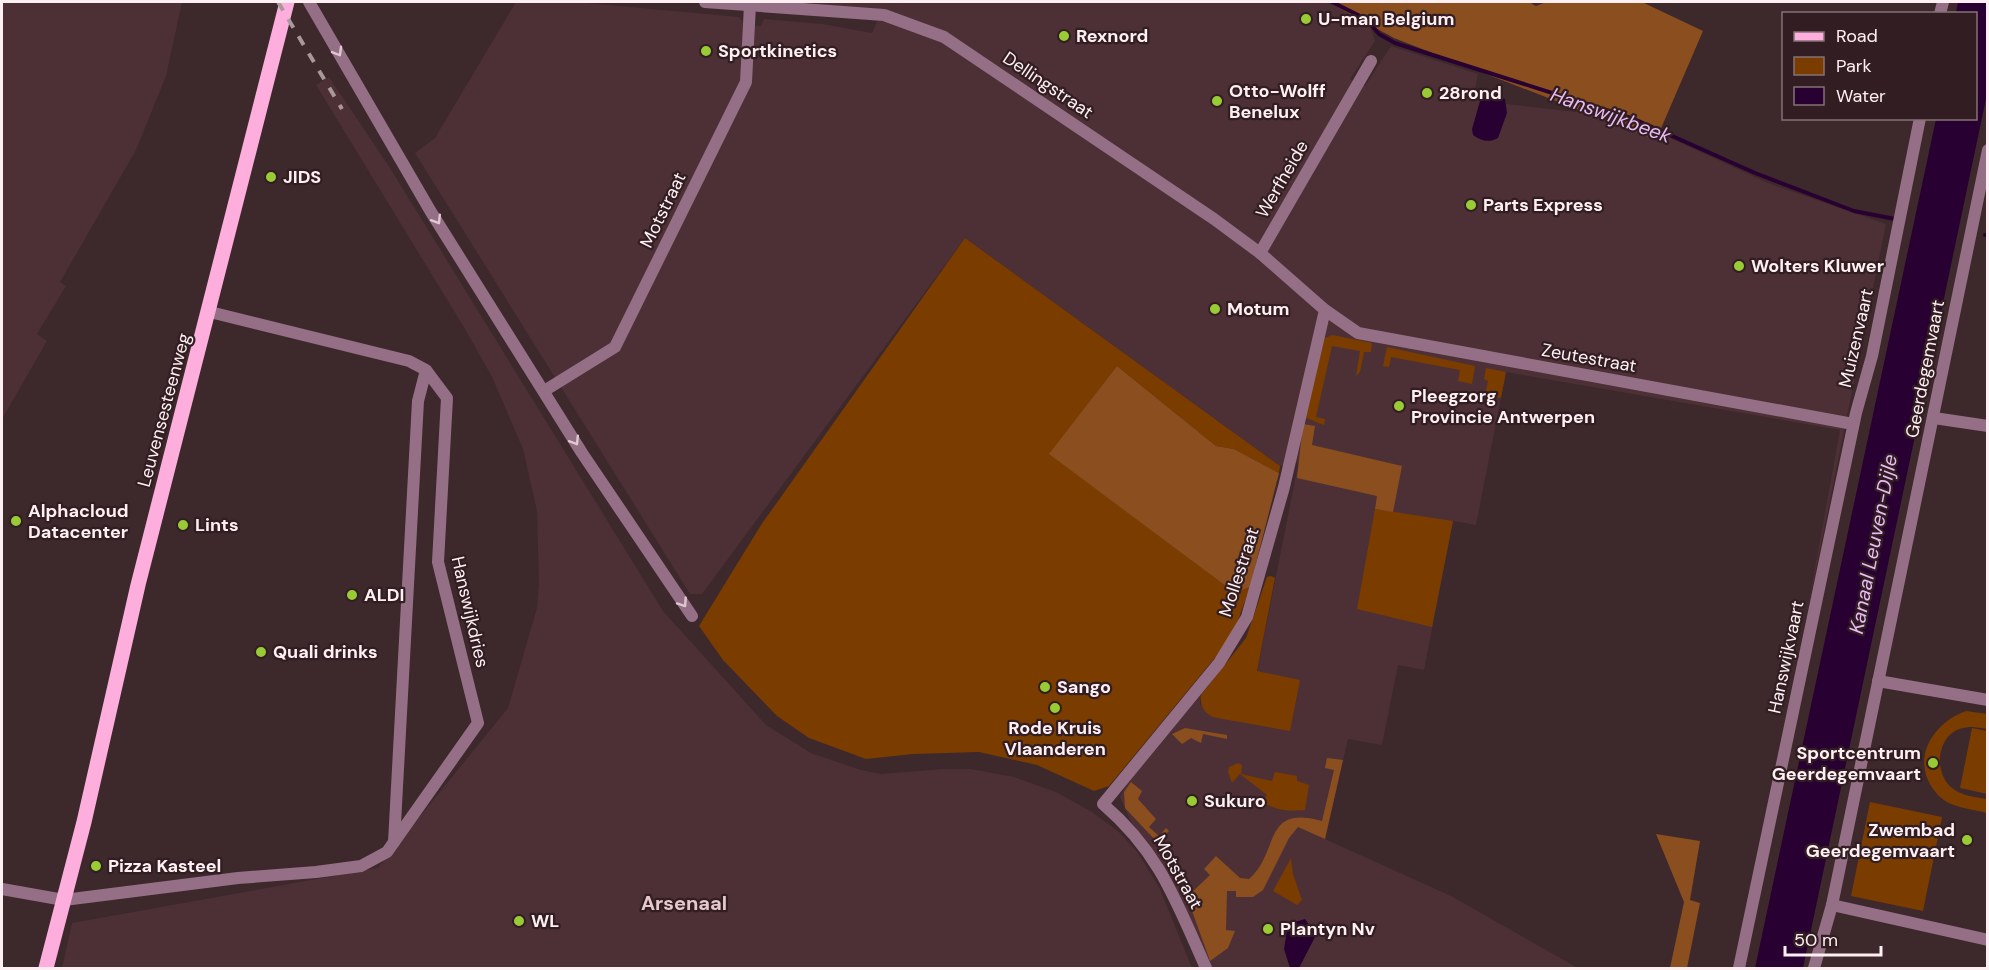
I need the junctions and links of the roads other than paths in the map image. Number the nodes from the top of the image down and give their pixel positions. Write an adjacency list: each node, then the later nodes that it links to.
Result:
1 (287, 2): 10 (main road, Leuvensesteenweg)
2 (309, 2): 12 (street, one-way to 12)
3 (705, 2): 4 (street, Dellingstraat)
4 (750, 5): 8 (street, Dellingstraat); 12 (street, Motstraat)
5 (1371, 61): 8 (street, Werfheide)
6 (1920, 120): 14 (street, Muizenvaart)
7 (1988, 150): 13 (street, Geerdegemvaart)
8 (1260, 253): 9 (street, Dellingstraat)
9 (1325, 310): 14 (street, Zeutestraat); 19 (street, Mollestraat)
10 (210, 312): 11 (street); 22 (main road, Leuvensesteenweg)
11 (426, 370): 20 (street); 20 (street, Hanswijkdries)
12 (544, 391): 16 (street, one-way to 16)
13 (1934, 418): 15 (street); 17 (street, Geerdegemvaart)
14 (1853, 424): 27 (street, Hanswijkvaart)
15 (1988, 426)
16 (692, 616)
17 (1878, 681): 18 (street); 23 (street, Geerdegemvaart)
18 (1988, 700)
19 (1102, 804): 26 (street, Motstraat)
20 (394, 842): 22 (street, Hanswijkdries)
21 (2, 889): 22 (street, Hanswijkdries)
22 (63, 900): 25 (main road, Leuvensesteenweg)
23 (1832, 905): 24 (street); 28 (street, Geerdegemvaart)
24 (1988, 939)
25 (46, 969)
26 (1206, 969)
27 (1739, 969)
28 (1814, 969)

